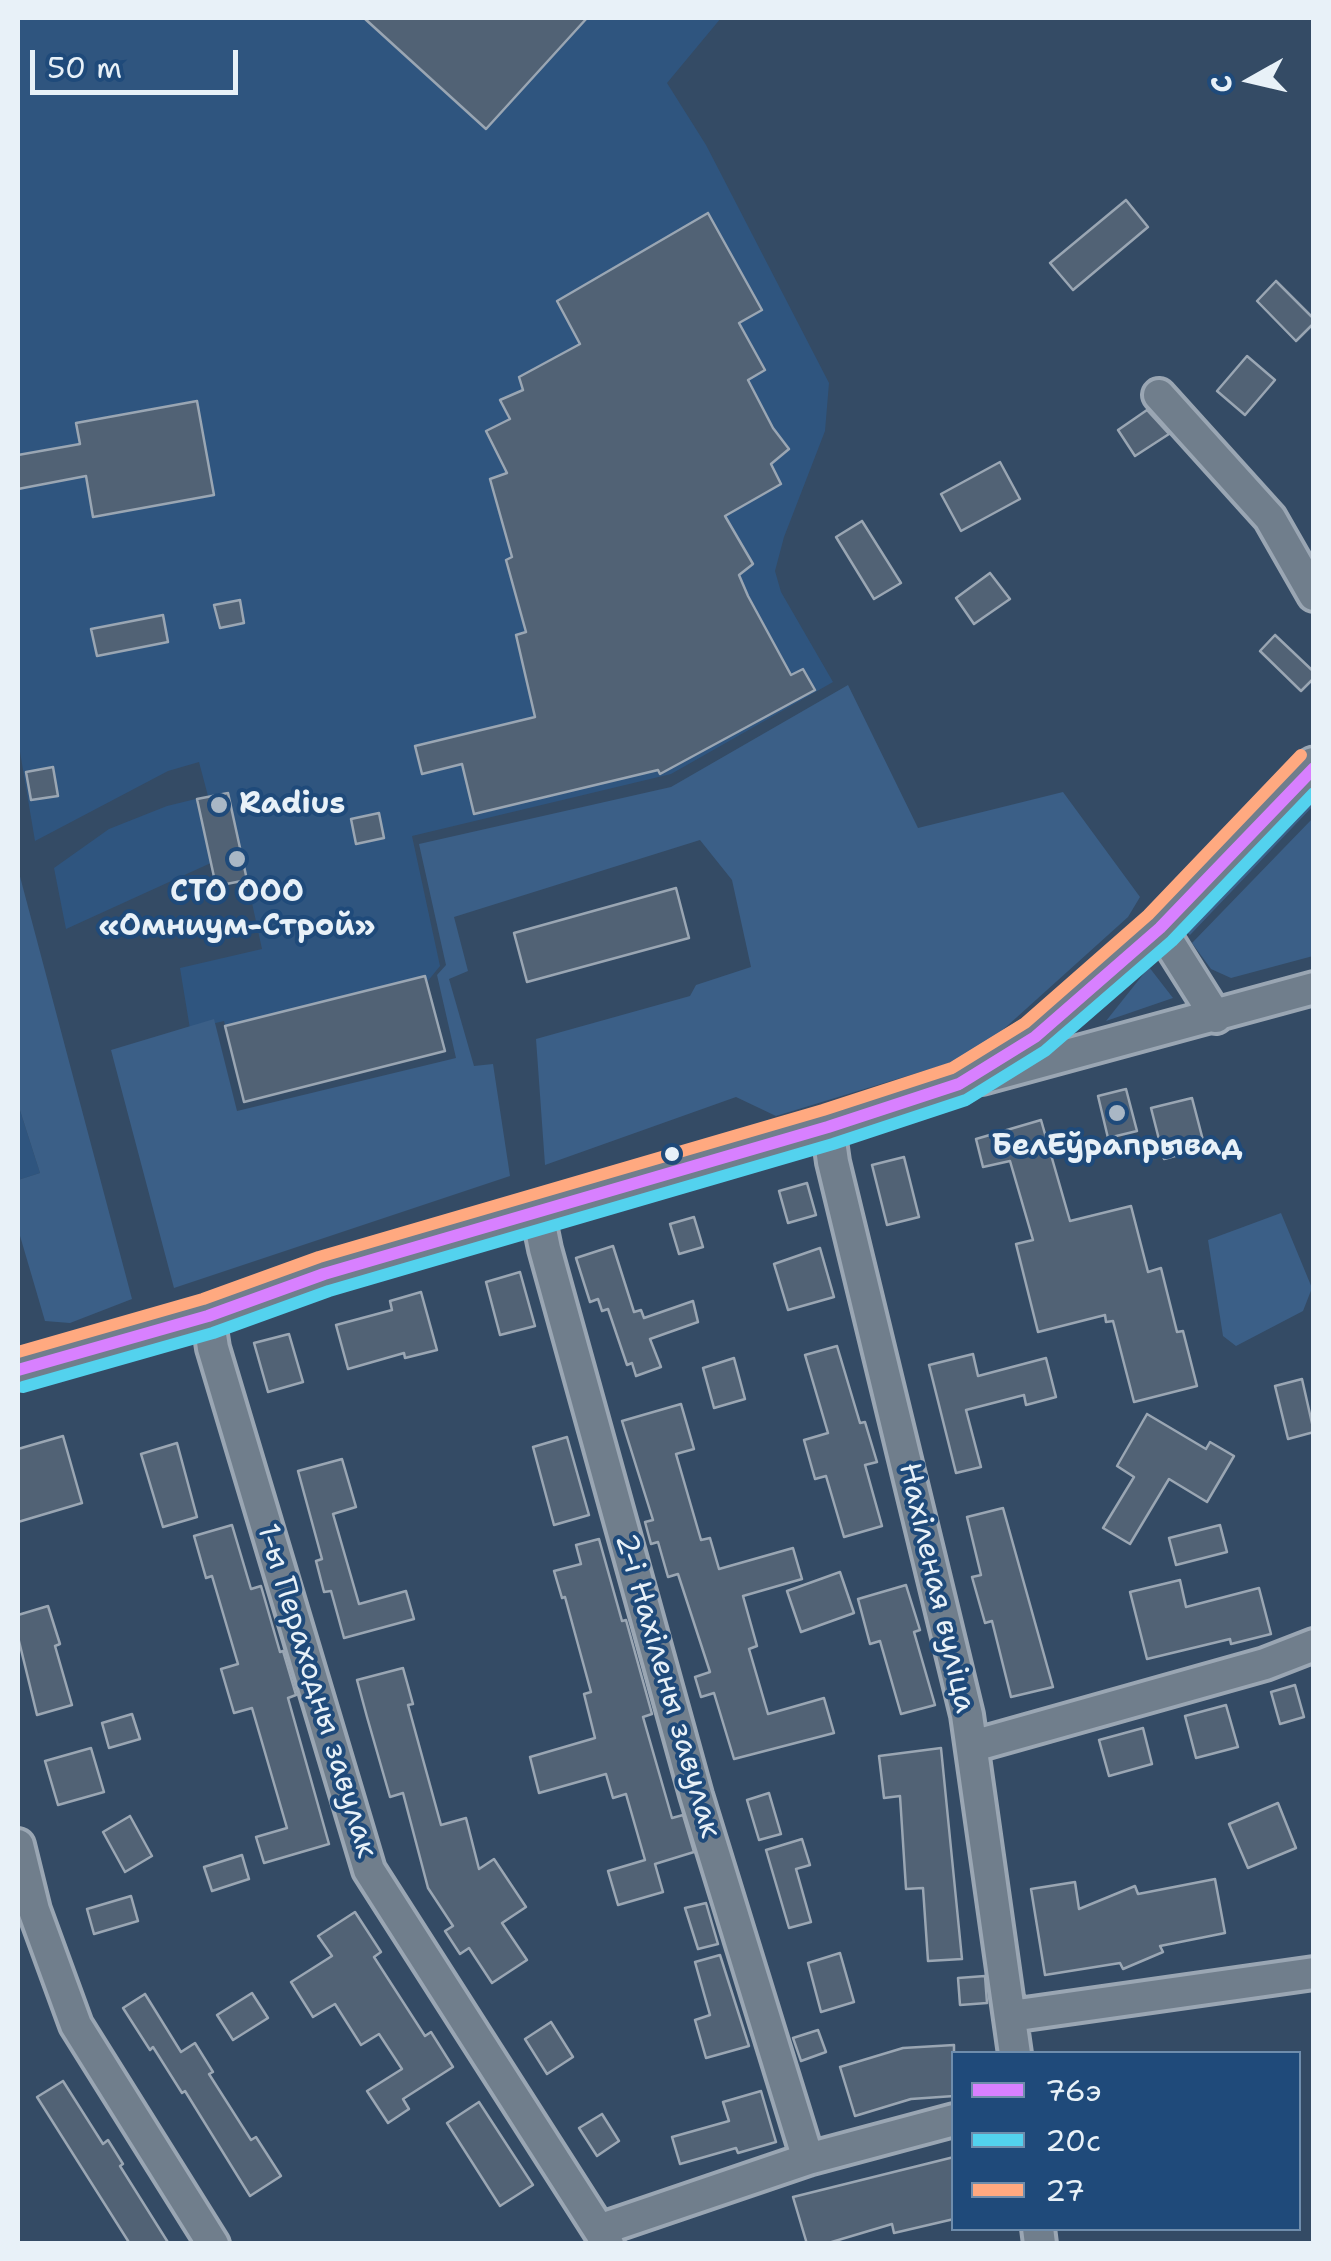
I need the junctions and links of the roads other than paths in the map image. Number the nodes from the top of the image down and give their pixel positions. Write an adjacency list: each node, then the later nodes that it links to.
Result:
1 (1159, 395): 2 (street)
2 (1314, 595)
3 (1314, 767): 4 (main road)
4 (1160, 928): 6 (street); 7 (main road)
5 (1314, 988): 6 (street)
6 (1216, 1017): 7 (street)
7 (960, 1084): 8 (main road)
8 (828, 1127): 9 (main road); 13 (street, Нахіленая вуліца)
9 (538, 1210): 10 (main road); 19 (street, 2-і Нахілены завулак)
10 (208, 1316): 11 (main road); 20 (street, 1-ы Пераходны завулак)
11 (18, 1370)
12 (1314, 1645): 13 (street)
13 (973, 1746): 16 (street, Нахіленая вуліца)
14 (18, 1845): 21 (street)
15 (1314, 1973): 16 (street)
16 (1011, 2016): 17 (street, Нахіленая вуліца)
17 (1014, 2051)
18 (951, 2121): 19 (street)
19 (808, 2159): 20 (street)
20 (604, 2236)
21 (214, 2244)

